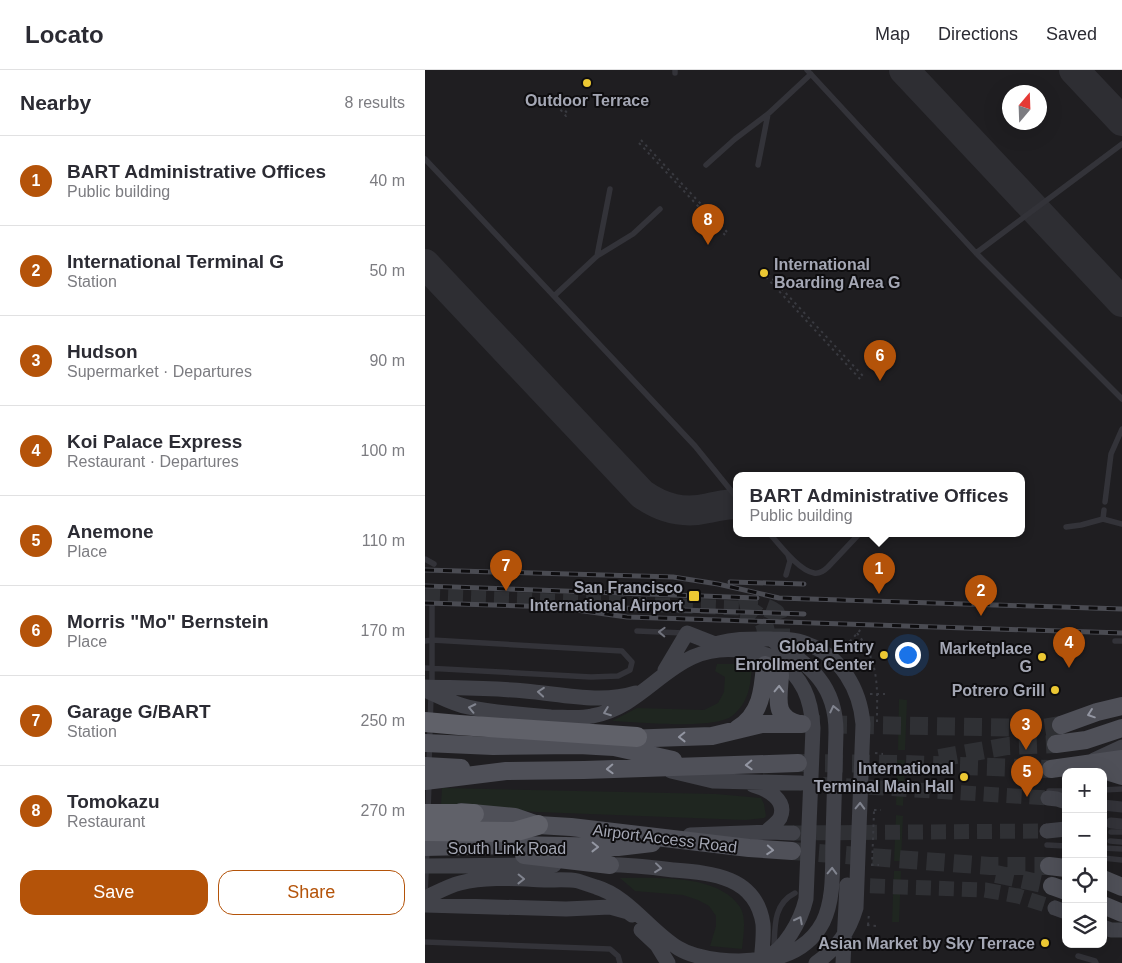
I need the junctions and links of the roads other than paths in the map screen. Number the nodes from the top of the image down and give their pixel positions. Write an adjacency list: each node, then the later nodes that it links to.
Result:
1 (809, 72): 2 (lane); 9 (lane)
2 (768, 114): 5 (lane); 6 (lane)
3 (1122, 144): 9 (lane)
4 (425, 159): 11 (lane)
5 (706, 165)
6 (758, 165)
7 (610, 189): 10 (lane)
8 (660, 209): 10 (lane)
9 (976, 253): 12 (lane)
10 (597, 256): 11 (lane)
11 (554, 296): 14 (lane)
12 (1122, 400)
13 (1122, 429): 15 (lane)
14 (733, 493)
15 (1105, 502)
16 (1104, 510): 17 (lane)
17 (1103, 519): 18 (lane); 19 (lane)
18 (1122, 524)
19 (1066, 527)
20 (773, 537): 22 (lane)
21 (856, 537): 22 (lane)
22 (788, 553): 25 (lane)
23 (425, 559): 24 (lane)
24 (434, 564)
25 (786, 575)
26 (432, 603): 30 (lane)
27 (637, 631): 28 (lane, one-way to 27)
28 (687, 633): 33 (street); 38 (street)
29 (771, 639): 33 (street); 107 (street, one-way to 29); 112 (street, one-way to 29)
30 (428, 640): 36 (lane); 36 (lane)
31 (1115, 641): 32 (lane)
32 (1122, 641)
33 (715, 644): 38 (street)
34 (765, 664): 44 (main road)
35 (425, 668): 36 (lane)
36 (432, 668): 99 (lane)
37 (780, 675): 44 (main road, one-way to 37)
38 (659, 680): 39 (street, one-way to 39)
39 (425, 689): 99 (street, one-way to 39)
40 (1122, 706): 42 (main road, one-way to 42)
41 (425, 722): 45 (highway)
42 (1061, 725)
43 (1122, 728): 48 (main road)
44 (727, 733): 46 (main road, one-way to 46)
45 (538, 738): 46 (highway); 47 (main road); 49 (main road)
46 (637, 738): 49 (main road)
47 (425, 743)
48 (1065, 743)
49 (579, 745): 54 (main road)
50 (1122, 747): 56 (street)
51 (1122, 759): 56 (main road)
52 (798, 763): 54 (main road, one-way to 54)
53 (425, 766): 57 (main road)
54 (701, 766): 55 (main road)
55 (659, 768): 57 (main road, one-way to 57); 61 (street)
56 (1073, 768)
57 (506, 771): 60 (main road)
58 (1107, 771): 59 (main road)
59 (1122, 776)
60 (425, 781)
61 (736, 782): 62 (street); 75 (street)
62 (801, 784)
63 (1107, 789): 64 (lane)
64 (1122, 789)
65 (1107, 805): 66 (street)
66 (1122, 807)
67 (425, 808): 69 (main road, Airport Access Road)
68 (425, 814): 69 (highway)
69 (474, 814): 71 (main road, Airport Access Road)
70 (425, 822): 71 (highway)
71 (538, 825): 73 (highway); 78 (main road, Airport Access Road)
72 (1115, 826): 76 (lane)
73 (425, 831)
74 (1062, 831): 79 (street)
75 (765, 832): 77 (street); 78 (street)
76 (1122, 832)
77 (793, 833)
78 (656, 837): 80 (main road, Airport Access Road)
79 (1047, 838): 83 (lane)
80 (677, 839): 87 (main road, Airport Access Road, one-way to 87); 88 (main road, one-way to 80)
81 (1110, 841): 82 (lane)
82 (1122, 842)
83 (1062, 844)
84 (425, 847): 88 (main road)
85 (1107, 848): 86 (lane)
86 (1122, 849)
87 (792, 851)
88 (514, 855): 91 (main road); 92 (street, South Link Road)
89 (1107, 858): 90 (lane)
90 (1122, 860)
91 (610, 864): 110 (street, one-way to 110)
92 (425, 866)
93 (1107, 872): 94 (main road)
94 (1122, 875)
95 (1107, 881): 97 (main road)
96 (847, 885): 113 (street)
97 (1122, 887)
98 (795, 893): 111 (lane)
99 (425, 899)
100 (425, 905): 107 (street)
101 (1107, 907): 102 (main road)
102 (1122, 913)
103 (1107, 928): 104 (street)
104 (1122, 930)
105 (425, 942): 108 (lane)
106 (1078, 956): 114 (lane)
107 (666, 958): 109 (street)
108 (619, 963)
109 (696, 963)
110 (761, 963)
111 (773, 963)
112 (816, 963)
113 (843, 963)
114 (1096, 963)

